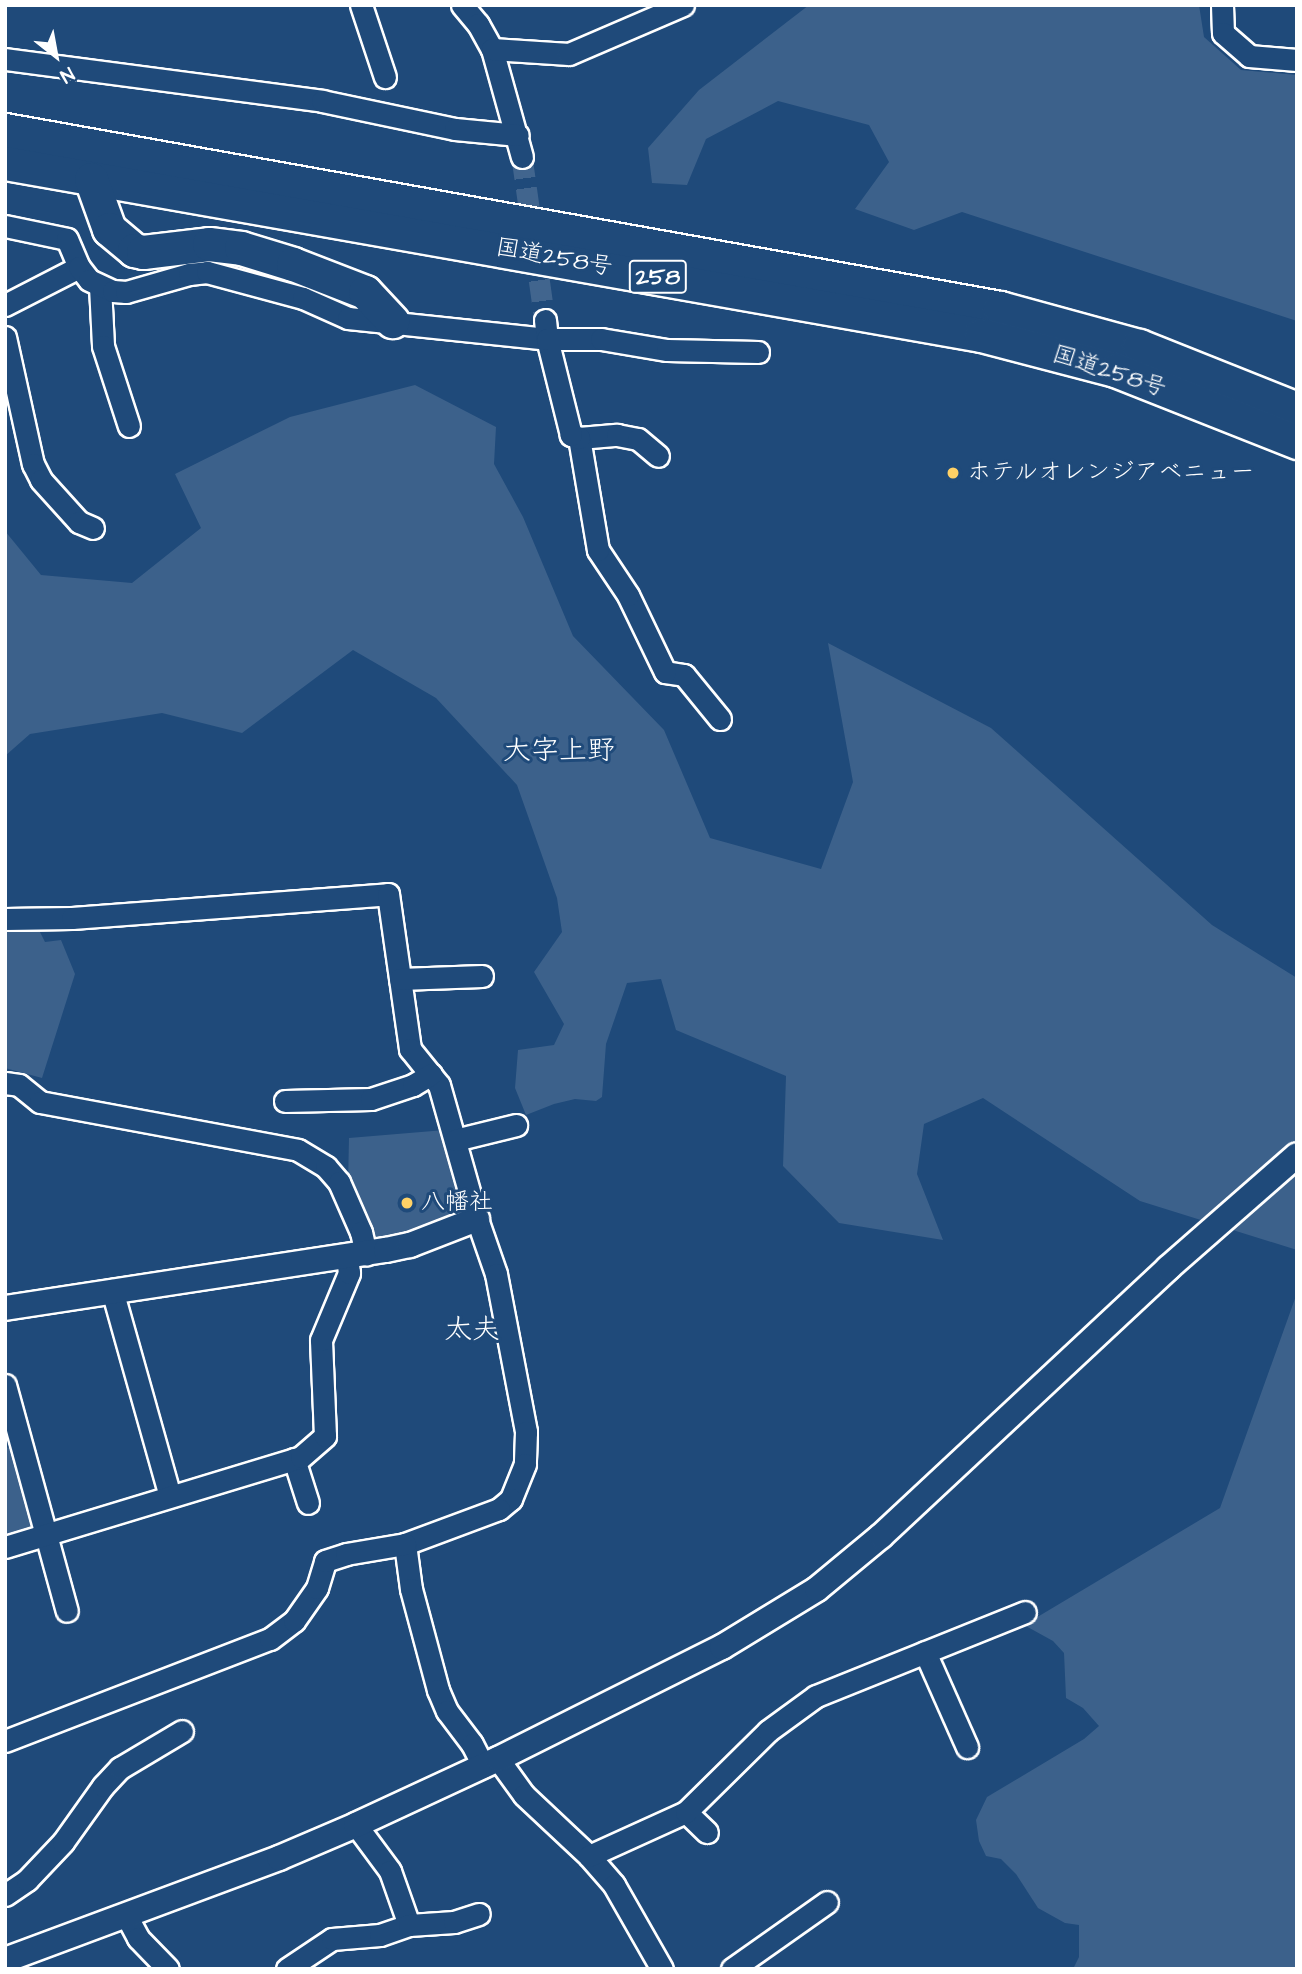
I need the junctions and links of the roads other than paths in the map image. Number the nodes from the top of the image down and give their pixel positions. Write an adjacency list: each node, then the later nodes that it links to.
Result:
1 (361, 5): 8 (street)
2 (462, 5): 5 (street)
3 (683, 5): 5 (street)
4 (1222, 5): 7 (street)
5 (492, 49): 10 (street)
6 (5, 59): 10 (street)
7 (1297, 60)
8 (385, 77)
9 (5, 130): 22 (highway, 国道258号 / 258)
10 (518, 135): 11 (street)
11 (522, 157)
12 (5, 163): 13 (highway, 国道258号 / 258)
13 (91, 179): 18 (highway); 25 (highway, 国道258号 / 258)
14 (5, 226): 15 (street)
15 (79, 267): 16 (street); 17 (street)
16 (100, 286): 18 (street); 23 (street)
17 (5, 305)
18 (392, 321): 19 (street)
19 (546, 330): 21 (street); 24 (street)
20 (5, 337): 27 (street)
21 (758, 352)
22 (1297, 409)
23 (129, 426)
24 (579, 438): 26 (street); 28 (street)
25 (1297, 442)
26 (657, 456)
27 (93, 528)
28 (720, 719)
29 (5, 919): 31 (street)
30 (482, 976): 31 (street)
31 (400, 979): 32 (street)
32 (432, 1074): 34 (street); 36 (street)
33 (5, 1083): 40 (street)
34 (285, 1101)
35 (516, 1125): 36 (street)
36 (455, 1140): 39 (street)
37 (1297, 1155): 41 (street)
38 (1297, 1175): 41 (street)
39 (477, 1219): 40 (street); 50 (street)
40 (356, 1255): 42 (street); 46 (street)
41 (1168, 1268): 58 (street)
42 (112, 1290): 43 (street); 47 (street)
43 (5, 1308)
44 (5, 1385): 45 (street)
45 (13, 1440): 49 (street)
46 (294, 1459): 47 (street); 48 (street)
47 (170, 1496): 49 (street)
48 (308, 1503)
49 (47, 1533): 51 (street); 52 (street)
50 (405, 1544): 56 (street); 58 (street)
51 (5, 1547)
52 (67, 1611)
53 (1025, 1612): 54 (street)
54 (925, 1652): 57 (street); 59 (street)
55 (182, 1731): 63 (street)
56 (5, 1741)
57 (967, 1747)
58 (491, 1762): 60 (street); 62 (street)
59 (686, 1812): 61 (street); 62 (street)
60 (356, 1825): 66 (street); 67 (street)
61 (707, 1832)
62 (589, 1856): 71 (street)
63 (5, 1895)
64 (827, 1902): 72 (street)
65 (479, 1914): 67 (street)
66 (126, 1915): 68 (street); 69 (street)
67 (409, 1925): 70 (street)
68 (5, 1960)
69 (167, 1969)
70 (286, 1969)
71 (662, 1969)
72 (732, 1969)

